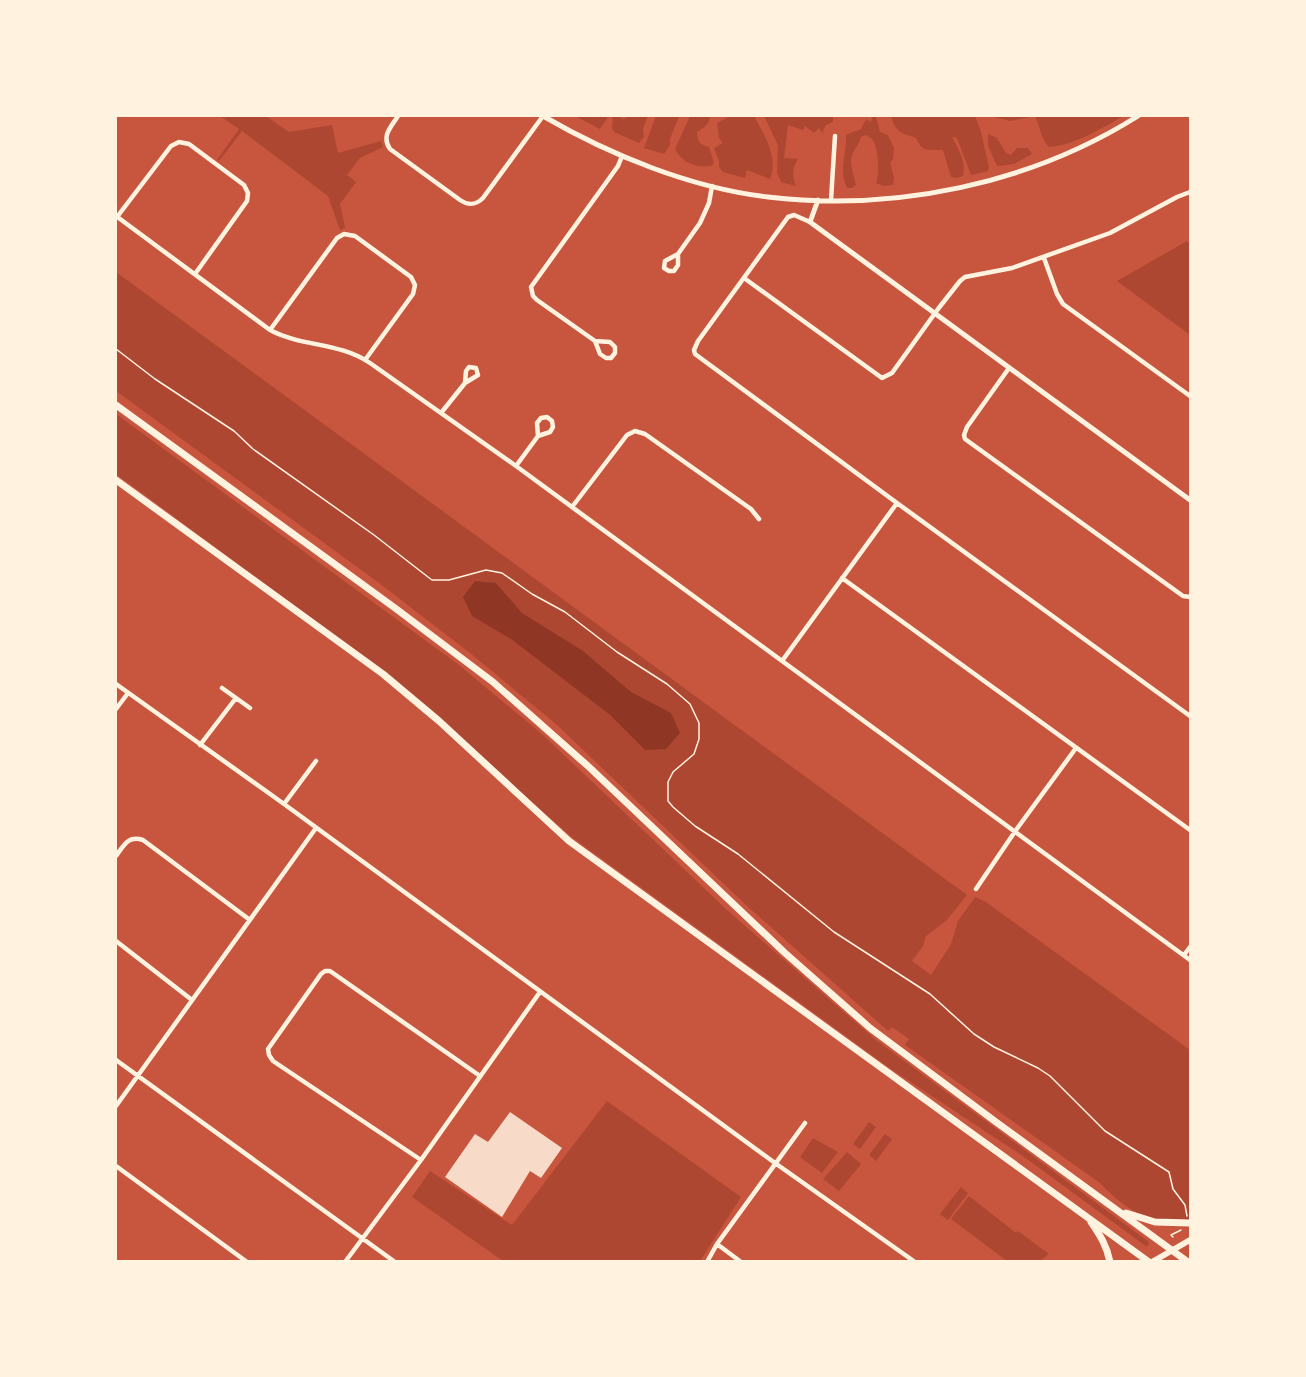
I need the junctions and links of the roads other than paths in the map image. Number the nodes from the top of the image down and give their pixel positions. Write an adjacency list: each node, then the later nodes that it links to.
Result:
1 (399, 116): 2 (street)
2 (543, 116): 5 (street)
3 (1138, 116): 9 (street)
4 (835, 136): 9 (street)
5 (622, 156): 6 (street); 18 (street)
6 (712, 185): 8 (street); 12 (street)
7 (1191, 192): 13 (street)
8 (818, 200): 9 (street); 11 (street)
9 (831, 200)
10 (116, 217): 14 (street); 14 (street)
11 (810, 222): 15 (street); 16 (street)
12 (678, 254)
13 (1044, 258): 16 (street); 22 (street)
14 (195, 274): 17 (street)
15 (744, 278): 16 (street); 29 (street)
16 (935, 313): 20 (street)
17 (270, 330): 19 (street); 19 (street)
18 (595, 341): 18 (street)
19 (365, 360): 24 (street)
20 (1009, 368): 28 (street); 33 (street)
21 (465, 383): 24 (street)
22 (1191, 396)
23 (116, 405): 66 (main road)
24 (441, 413): 26 (street)
25 (538, 436): 25 (street); 26 (street)
26 (516, 466): 30 (street)
27 (116, 480): 67 (main road)
28 (1191, 500)
29 (897, 503): 32 (street); 41 (street)
30 (572, 507): 31 (street); 34 (street)
31 (759, 519)
32 (842, 578): 34 (street); 43 (street)
33 (1191, 597)
34 (782, 661): 47 (street)
35 (116, 684): 37 (street)
36 (222, 688): 38 (street)
37 (128, 693): 40 (street); 42 (street)
38 (236, 698): 39 (street); 42 (street)
39 (250, 708)
40 (116, 709)
41 (1191, 716)
42 (200, 745): 45 (street)
43 (1076, 748): 47 (street); 48 (street)
44 (316, 761): 45 (street)
45 (284, 804): 46 (street)
46 (316, 828): 51 (street); 56 (street)
47 (1016, 830): 50 (street); 54 (street)
48 (1191, 831)
49 (116, 856): 51 (street)
50 (976, 889)
51 (250, 920): 57 (street)
52 (116, 941): 57 (street)
53 (1191, 947): 54 (street)
54 (1184, 955): 55 (street)
55 (1191, 960)
56 (540, 992): 60 (street); 64 (street)
57 (192, 1000): 59 (street)
58 (116, 1060): 59 (street)
59 (137, 1076): 61 (street); 69 (street)
60 (480, 1076): 63 (street); 63 (street)
61 (116, 1106)
62 (805, 1123): 64 (street)
63 (421, 1160): 69 (street)
64 (776, 1163): 71 (street); 78 (street)
65 (116, 1166): 73 (street)
66 (1119, 1211): 68 (main road); 72 (main road)
67 (1086, 1215): 79 (main road); 80 (main road)
68 (1191, 1223)
69 (362, 1237): 74 (street); 75 (street)
70 (1191, 1240): 72 (main road)
71 (717, 1244): 76 (street); 77 (street)
72 (1172, 1250): 80 (main road); 81 (main road)
73 (247, 1262)
74 (345, 1262)
75 (395, 1262)
76 (707, 1262)
77 (741, 1262)
78 (915, 1262)
79 (1110, 1262)
80 (1151, 1262)
81 (1188, 1262)

